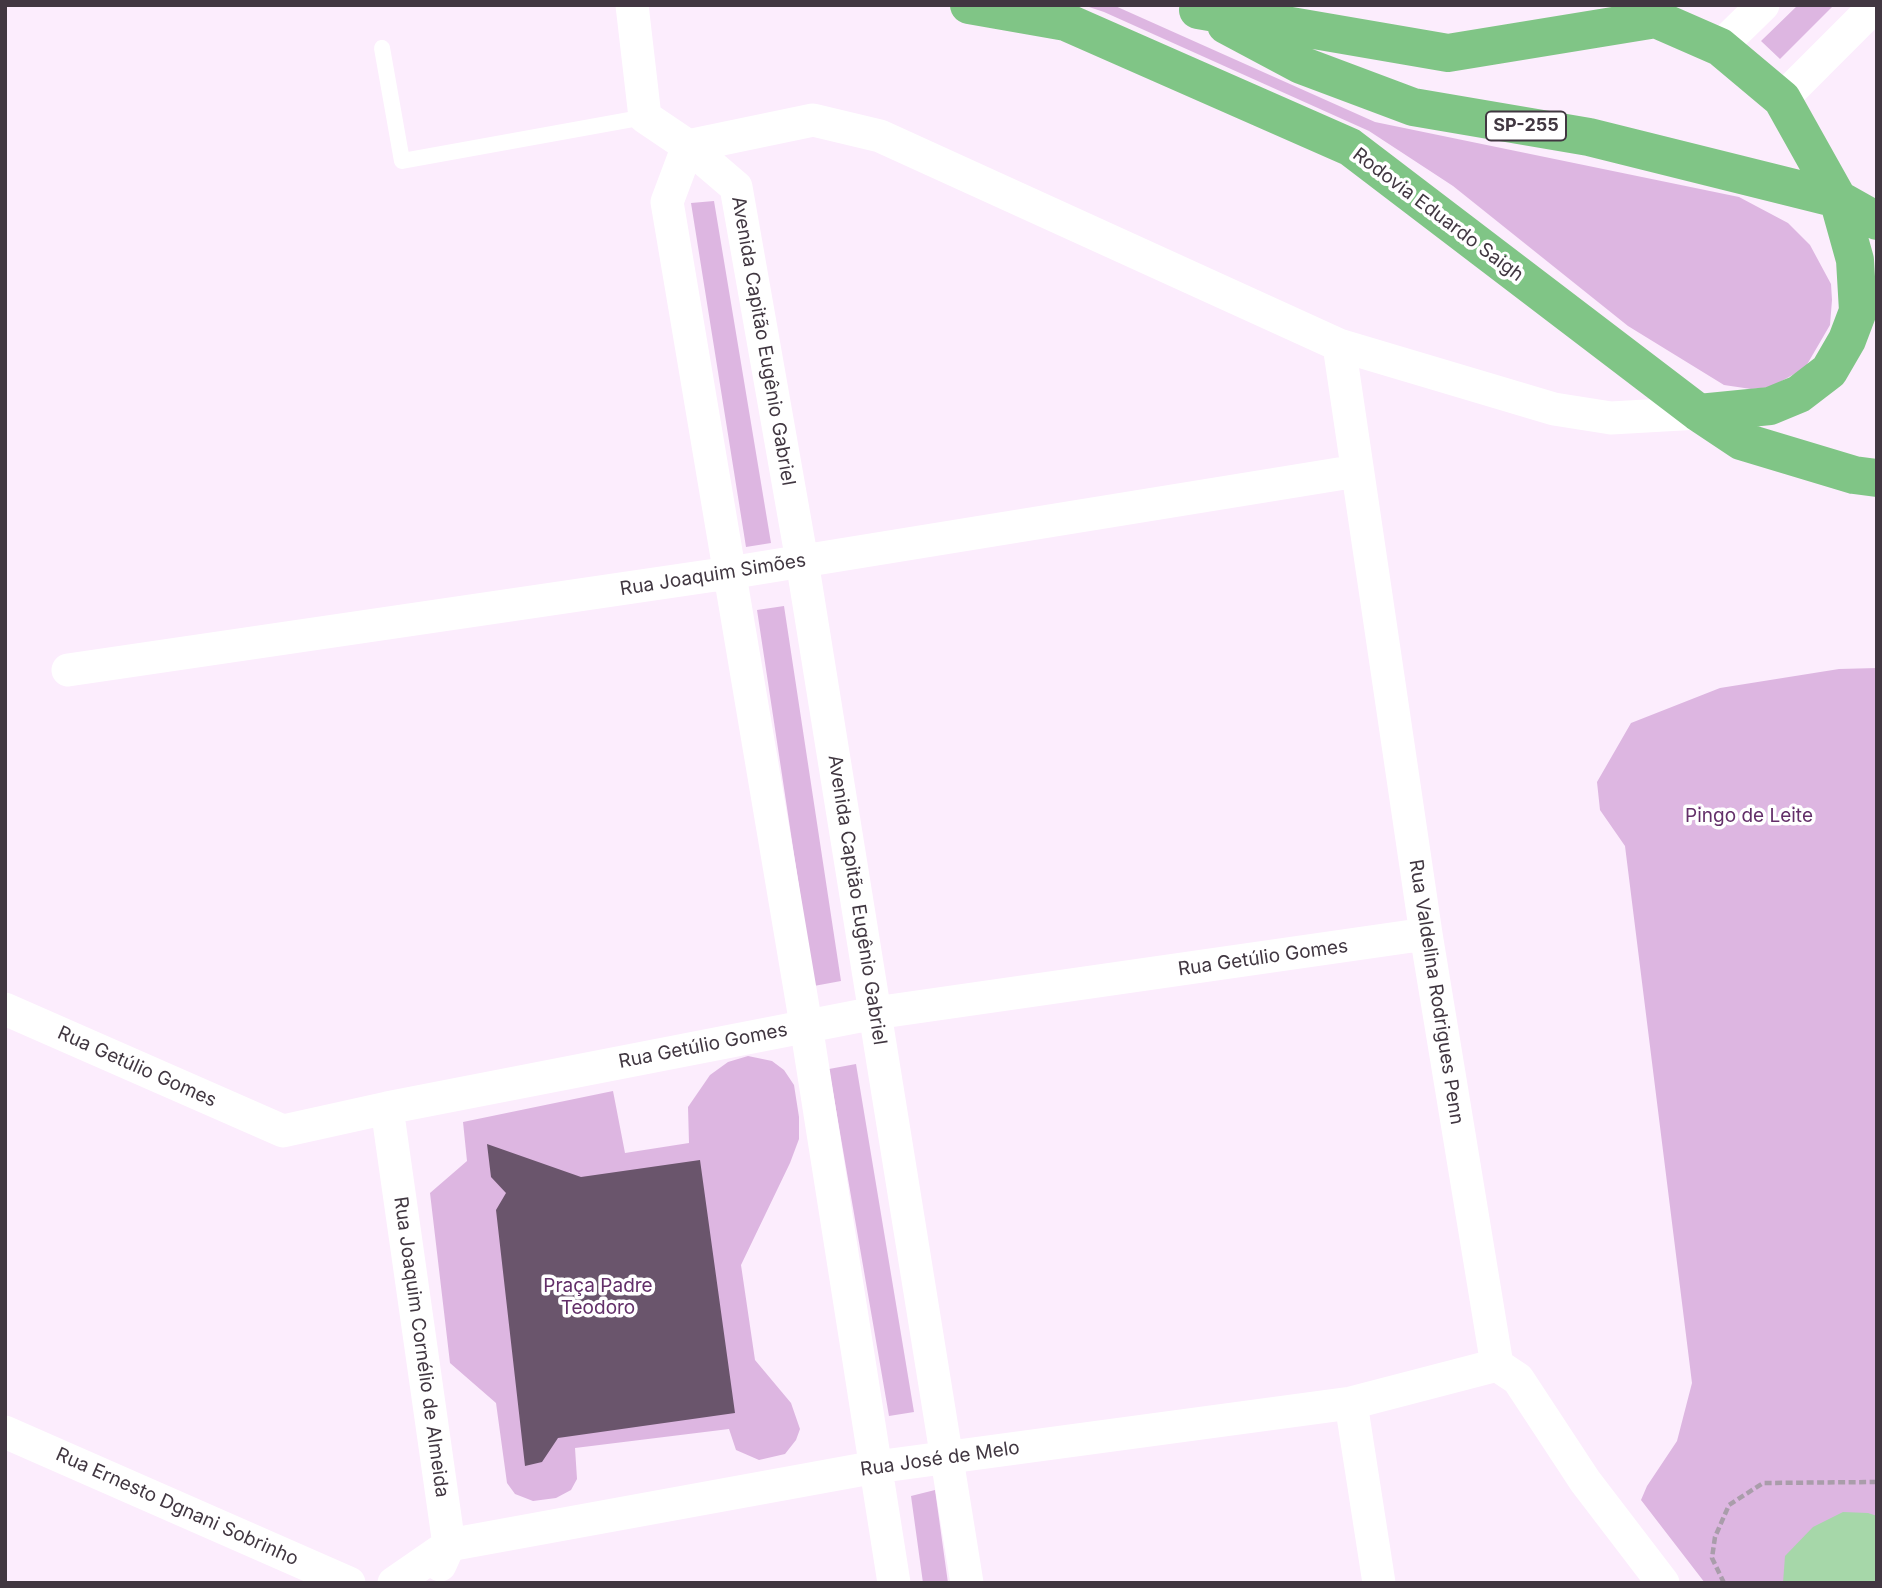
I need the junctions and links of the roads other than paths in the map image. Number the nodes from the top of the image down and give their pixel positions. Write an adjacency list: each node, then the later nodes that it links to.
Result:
1 (632, 5): 10 (street)
2 (969, 5): 15 (highway, Rodovia Eduardo Saigh)
3 (1763, 5): 7 (street)
4 (1876, 5): 9 (street)
5 (1192, 8): 6 (highway); 12 (highway, SP-255)
6 (1647, 12): 7 (highway)
7 (1720, 47): 9 (highway)
8 (382, 48): 10 (lane)
9 (1782, 99): 12 (highway)
10 (645, 117): 11 (street, Avenida Capitão Eugênio Gabriel)
11 (688, 146): 14 (street); 18 (street, Avenida Capitão Eugênio Gabriel); 19 (street)
12 (1838, 199): 13 (highway, SP-255); 15 (highway)
13 (1877, 221)
14 (1339, 345): 15 (street); 16 (street, Rua Valdelina Rodrigues Penn)
15 (1699, 413): 17 (highway, Rodovia Eduardo Saigh)
16 (1357, 471): 18 (street, Rua Joaquim Simões); 21 (street, Rua Valdelina Rodrigues Penn)
17 (1877, 478)
18 (802, 561): 19 (street, Rua Joaquim Simões); 23 (street, Avenida Capitão Eugênio Gabriel)
19 (729, 573): 20 (street, Rua Joaquim Simões); 24 (street)
20 (68, 670)
21 (1426, 934): 23 (street, Rua Getúlio Gomes); 26 (street, Rua Valdelina Rodrigues Penn)
22 (5, 1009): 25 (street, Rua Getúlio Gomes)
23 (875, 1013): 24 (street, Rua Getúlio Gomes); 29 (street, Avenida Capitão Eugênio Gabriel)
24 (806, 1026): 25 (street, Rua Getúlio Gomes); 30 (street)
25 (387, 1108): 31 (street, Rua Joaquim Cornélio de Almeida)
26 (1497, 1365): 27 (street, Rua José de Melo); 38 (street)
27 (1351, 1403): 29 (street, Rua José de Melo); 37 (street)
28 (5, 1432): 32 (street, Rua Ernesto Dgnani Sobrinho)
29 (948, 1458): 30 (street, Rua José de Melo); 36 (street, Avenida Capitão Eugênio Gabriel)
30 (876, 1467): 31 (street, Rua José de Melo); 35 (street)
31 (449, 1545): 33 (street, Rua José de Melo); 34 (street)
32 (349, 1583)
33 (394, 1583)
34 (432, 1583)
35 (894, 1583)
36 (967, 1583)
37 (1379, 1583)
38 (1663, 1583)

